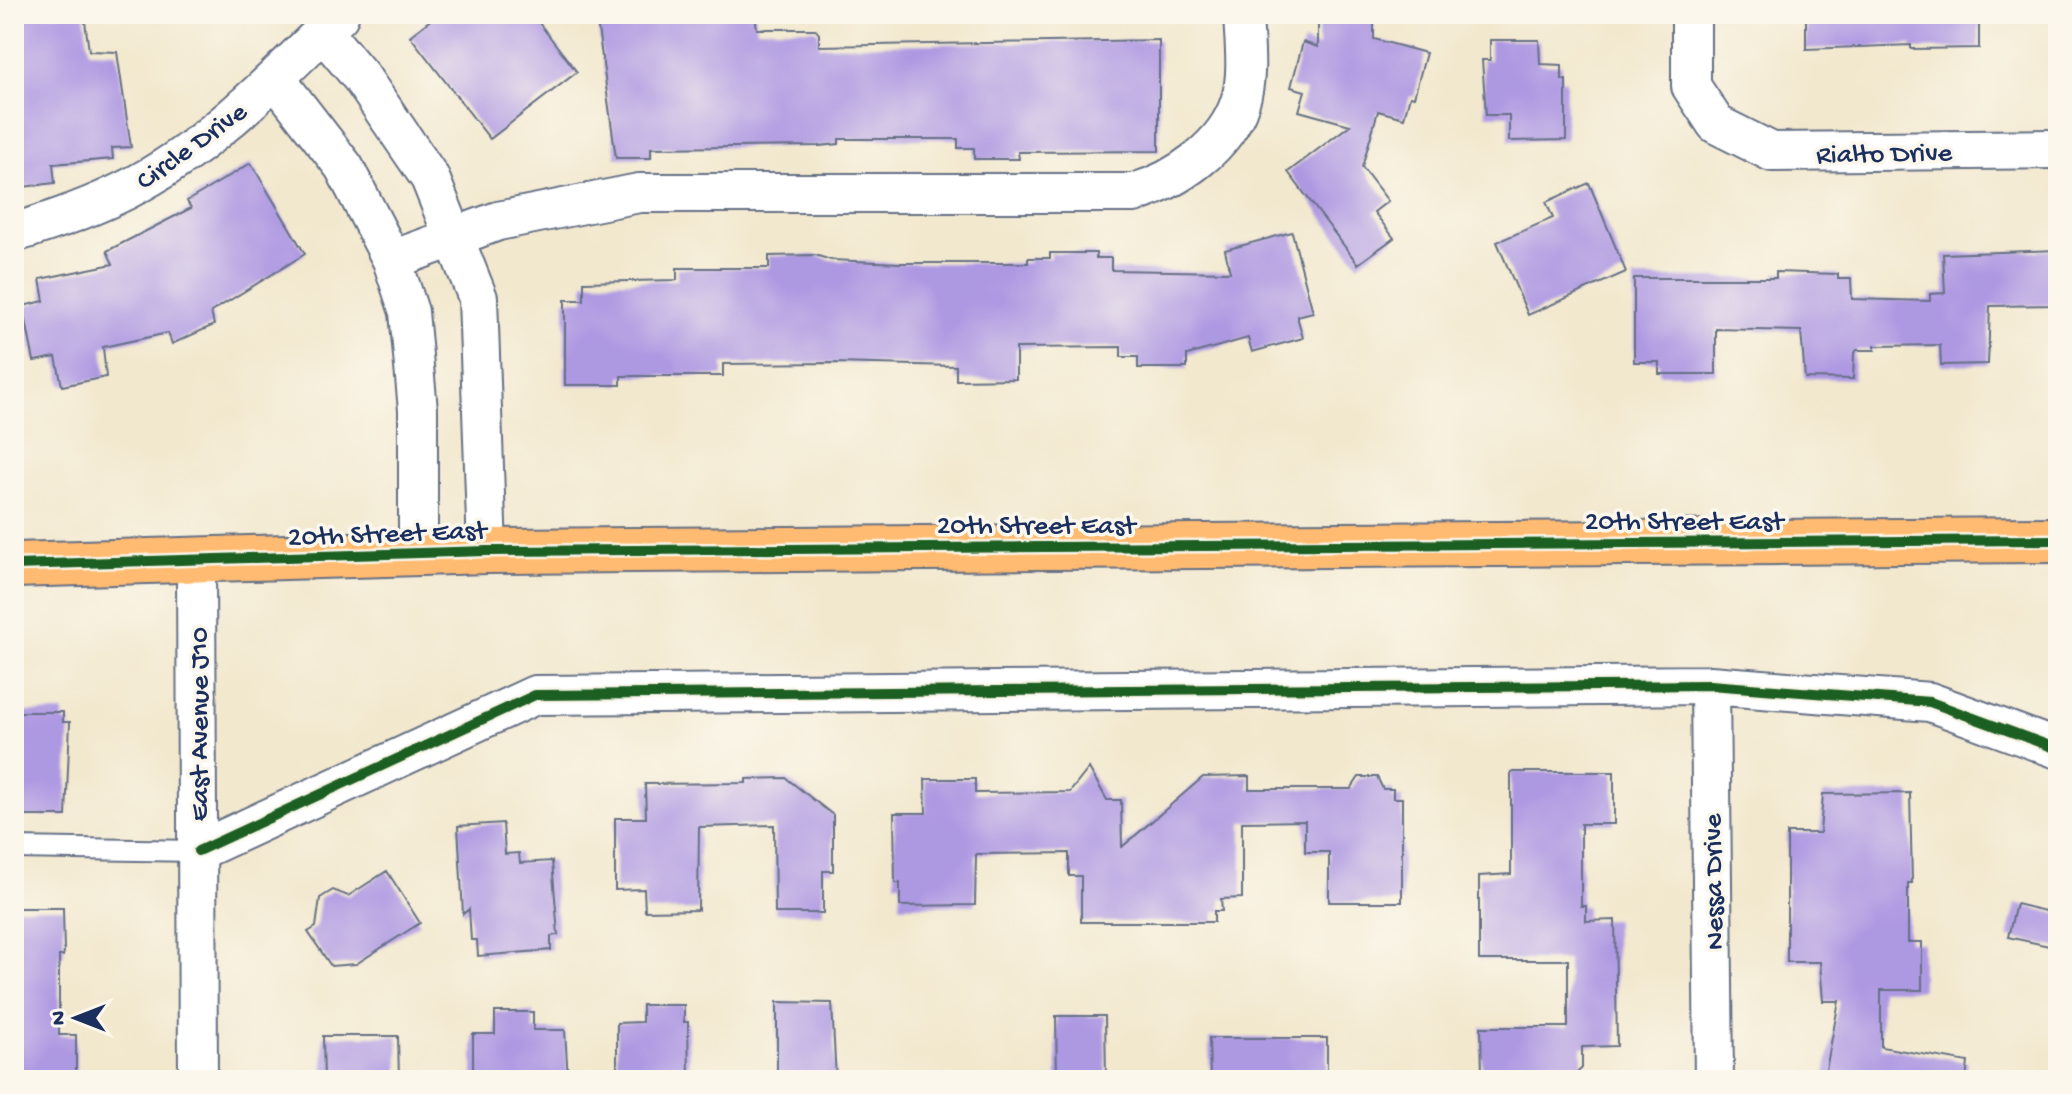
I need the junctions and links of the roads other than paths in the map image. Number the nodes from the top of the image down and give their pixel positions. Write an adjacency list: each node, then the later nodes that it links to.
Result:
1 (1243, 14): 7 (street)
2 (1691, 14): 5 (street, Rialto Drive)
3 (332, 23): 4 (street, Circle Drive); 7 (street)
4 (276, 79): 6 (street, Circle Drive); 8 (street)
5 (2058, 149)
6 (14, 233)
7 (456, 236): 8 (street); 10 (street)
8 (392, 260): 11 (street)
9 (2058, 540): 10 (main road, 20th Street East)
10 (487, 551): 11 (main road, 20th Street East)
11 (418, 553): 12 (main road, 20th Street East)
12 (196, 561): 13 (main road, 20th Street East); 17 (street, East Avenue J10)
13 (14, 565)
14 (1710, 685): 15 (street); 17 (street); 19 (street, Nessa Drive)
15 (2058, 749)
16 (14, 848): 17 (lane)
17 (198, 851): 18 (street, East Avenue J10)
18 (198, 1080)
19 (1714, 1080)

